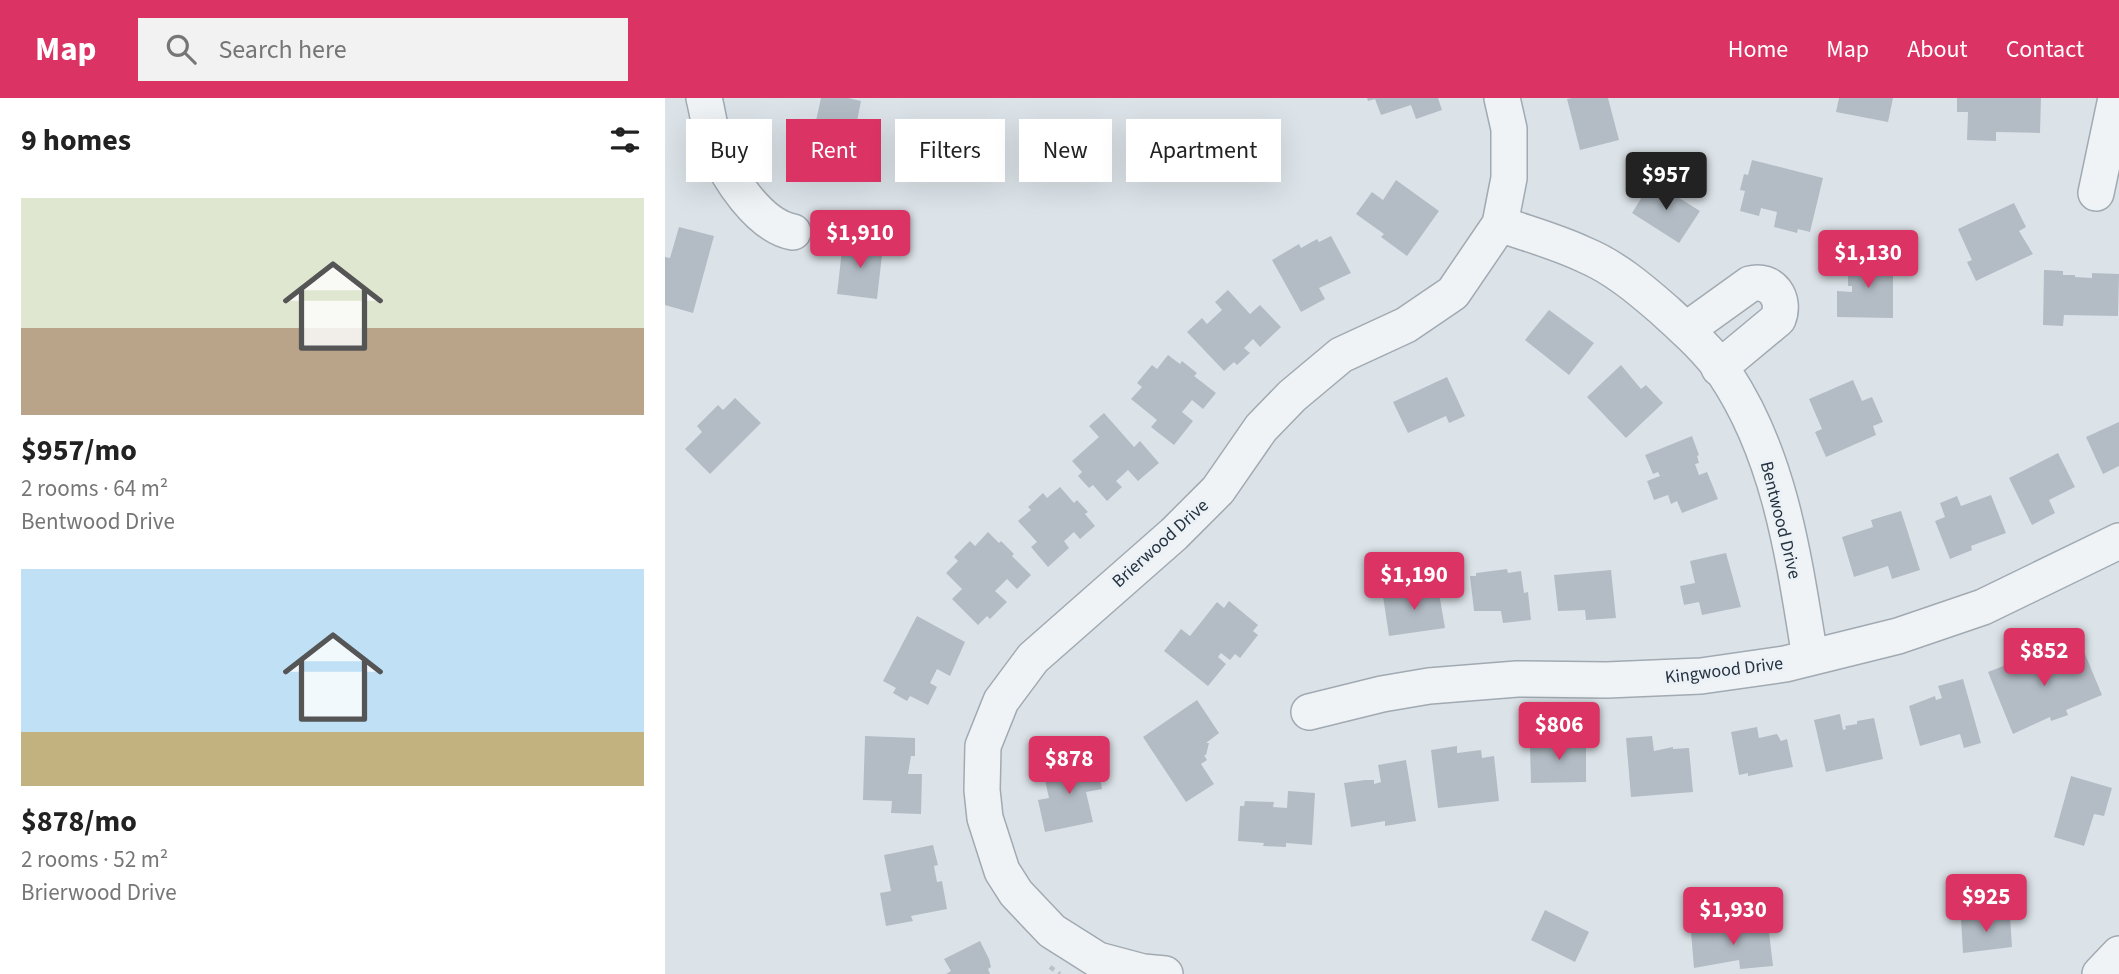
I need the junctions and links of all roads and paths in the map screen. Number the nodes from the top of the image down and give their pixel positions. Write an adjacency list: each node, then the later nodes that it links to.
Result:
1 (704, 98): 6 (street)
2 (1502, 98): 5 (street, Brierwood Drive)
3 (2116, 98): 4 (street)
4 (2096, 193)
5 (1500, 224): 7 (street, Bentwood Drive); 13 (street, Brierwood Drive)
6 (793, 232)
7 (1686, 330): 8 (street, Bentwood Drive); 8 (street)
8 (1719, 368): 10 (street, Bentwood Drive)
9 (2115, 553): 10 (street, Kingwood Drive)
10 (1809, 657): 11 (street, Kingwood Drive)
11 (1309, 712)
12 (2119, 954): 14 (street)
13 (1165, 974)
14 (2100, 974)

